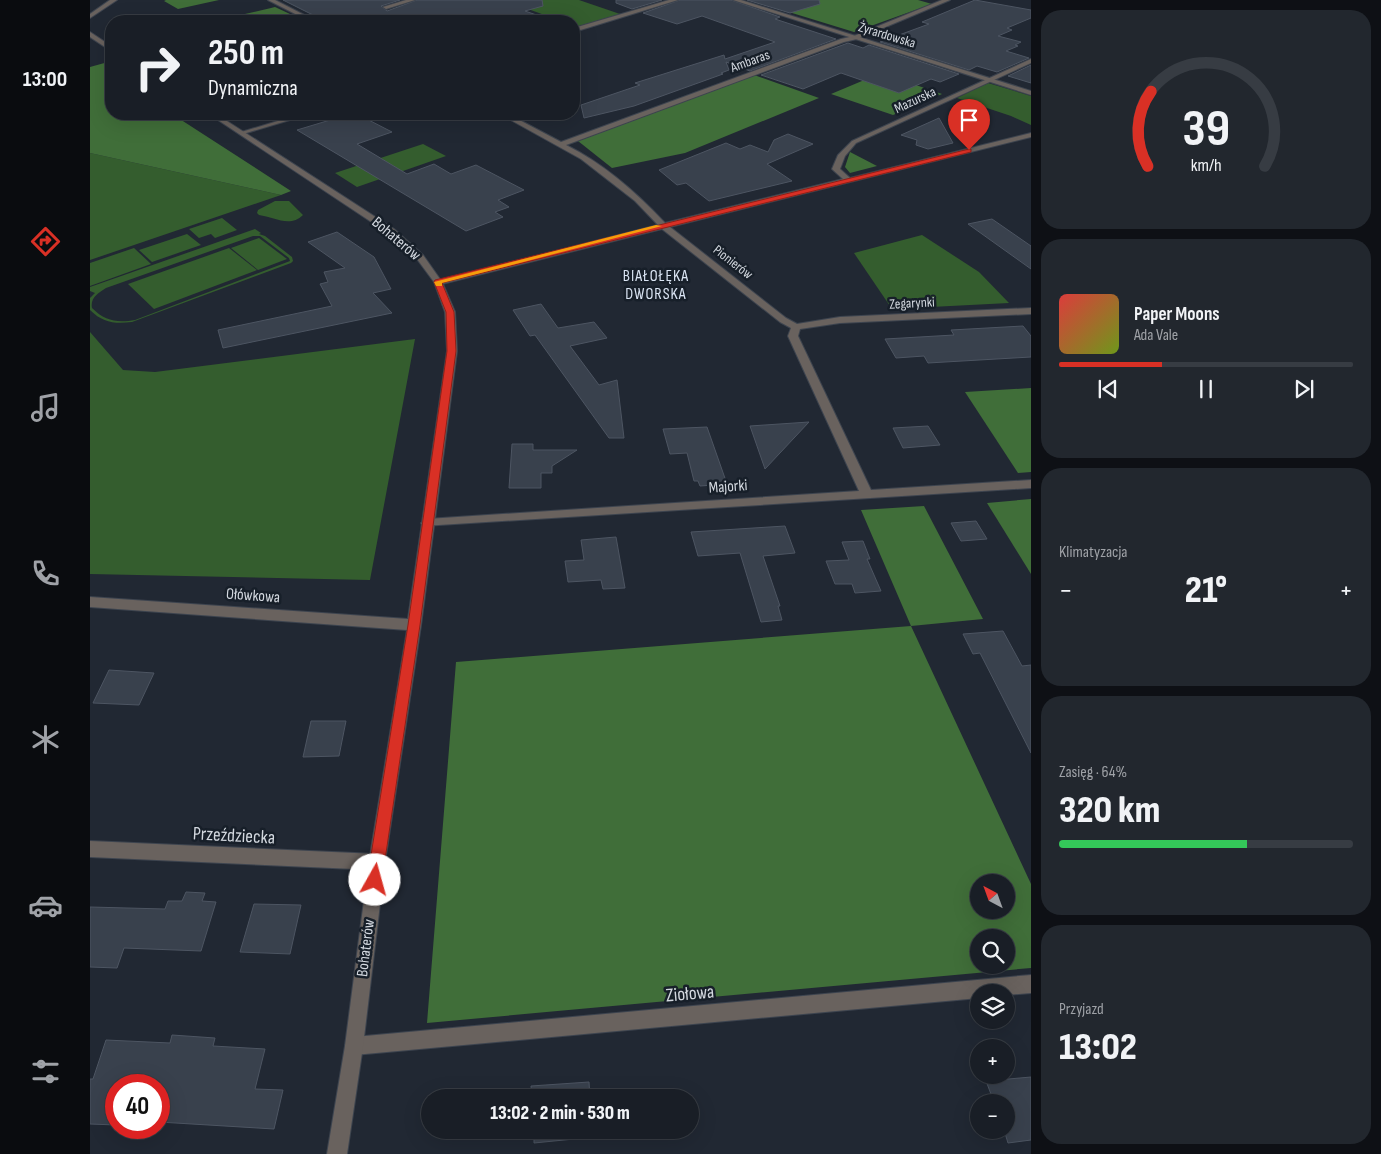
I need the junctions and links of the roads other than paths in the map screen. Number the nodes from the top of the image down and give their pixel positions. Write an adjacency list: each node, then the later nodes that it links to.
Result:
1 (114, 0): 9 (street)
2 (271, 0): 8 (street)
3 (412, 0): 7 (street)
4 (675, 0): 10 (street)
5 (736, 0): 12 (street, Żyrardowska)
6 (947, 0): 12 (street, Ambaras)
7 (386, 7)
8 (301, 15)
9 (90, 16)
10 (580, 28)
11 (90, 34): 13 (street)
12 (855, 38): 15 (street, Żyrardowska); 22 (street, Ambaras)
13 (105, 44)
14 (1031, 61): 15 (street, Mazurska)
15 (988, 79): 16 (street, Żyrardowska); 23 (street, Mazurska)
16 (1031, 93)
17 (221, 120): 20 (street, Bohaterów)
18 (286, 120): 20 (street)
19 (515, 120): 22 (street, Pionierów)
20 (241, 133): 25 (street, Bohaterów)
21 (1031, 135): 23 (street)
22 (561, 144): 24 (street, Pionierów)
23 (847, 179): 24 (street)
24 (662, 225): 25 (street); 27 (street, Pionierów)
25 (438, 282): 30 (street, Bohaterów)
26 (1031, 310): 27 (street, Zegarynki)
27 (796, 327): 29 (street)
28 (1031, 484): 29 (street, Majorki)
29 (867, 494): 30 (street, Majorki)
30 (427, 523): 32 (street, Bohaterów)
31 (90, 602): 32 (street, Ołówkowa)
32 (414, 625): 34 (street, Bohaterów)
33 (90, 849): 34 (street, Przeździecka)
34 (377, 862): 36 (street, Bohaterów)
35 (1031, 984): 36 (street, Ziołowa)
36 (354, 1046): 37 (street, Bohaterów)
37 (337, 1154)

